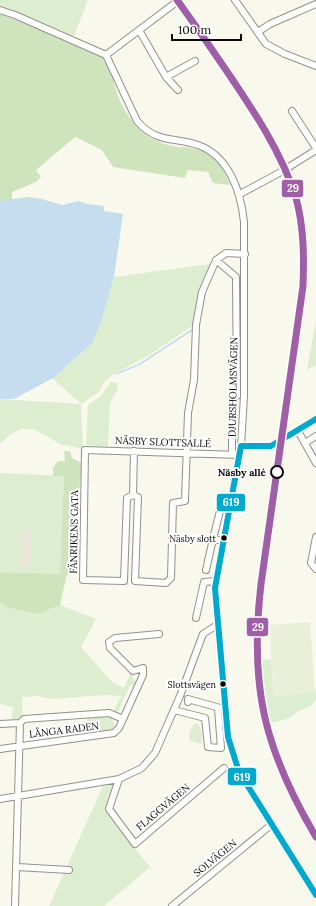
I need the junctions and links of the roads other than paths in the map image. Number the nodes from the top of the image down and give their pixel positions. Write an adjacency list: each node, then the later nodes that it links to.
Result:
1 (179, 0): 5 (street)
2 (235, 0): 6 (street)
3 (316, 4): 6 (street)
4 (0, 10): 7 (street)
5 (139, 30): 7 (street); 10 (street)
6 (258, 32): 9 (street)
7 (106, 55): 14 (street, DJURSHOLMSVÄGEN)
8 (195, 62): 10 (street)
9 (316, 66)
10 (166, 76): 11 (street)
11 (178, 90)
12 (292, 111): 13 (street)
13 (316, 149): 14 (street)
14 (240, 194): 15 (street, DJURSHOLMSVÄGEN)
15 (245, 254): 16 (street); 21 (street, DJURSHOLMSVÄGEN)
16 (216, 260): 24 (street); 25 (street)
17 (316, 419): 18 (street)
18 (298, 431): 20 (street); 21 (street)
19 (316, 436): 20 (street)
20 (306, 443): 27 (street)
21 (241, 446): 26 (street, DJURSHOLMSVÄGEN)
22 (85, 450): 23 (street, NÄSBY SLOTTSALLÉ); 35 (street, FÄNRIKENS GATA)
23 (134, 451): 24 (street, NÄSBY SLOTTSALLÉ); 28 (street)
24 (186, 453): 25 (street, NÄSBY SLOTTSALLÉ); 36 (street)
25 (232, 454): 26 (street, NÄSBY SLOTTSALLÉ)
26 (240, 455): 32 (street, DJURSHOLMSVÄGEN)
27 (316, 463)
28 (133, 495): 35 (street); 36 (street)
29 (220, 511): 31 (street)
30 (316, 537): 33 (street)
31 (213, 539): 32 (street); 34 (street)
32 (223, 541): 37 (street, DJURSHOLMSVÄGEN)
33 (316, 569)
34 (206, 570)
35 (124, 581): 36 (street)
36 (135, 581)
37 (216, 581): 38 (street); 39 (street, DJURSHOLMSVÄGEN)
38 (196, 618)
39 (217, 625): 42 (street); 52 (street, DJURSHOLMSVÄGEN)
40 (159, 634): 43 (street, LÅNGA RADEN)
41 (188, 702): 42 (street)
42 (174, 710): 49 (street)
43 (123, 719): 44 (street, LÅNGA RADEN); 46 (street, LÅNGA RADEN)
44 (20, 723): 45 (street, LÅNGA RADEN); 46 (street)
45 (0, 724)
46 (20, 746): 47 (street, LÅNGA RADEN); 50 (street)
47 (0, 749)
48 (224, 768): 49 (street, FLAGGVÄGEN)
49 (119, 779): 50 (street)
50 (19, 796): 51 (street); 53 (street)
51 (0, 798)
52 (271, 825): 55 (street, DJURSHOLMSVÄGEN); 57 (street, SOLVÄGEN)
53 (17, 867): 54 (street); 56 (street)
54 (69, 870)
55 (316, 895)
56 (15, 906)
57 (172, 906)

